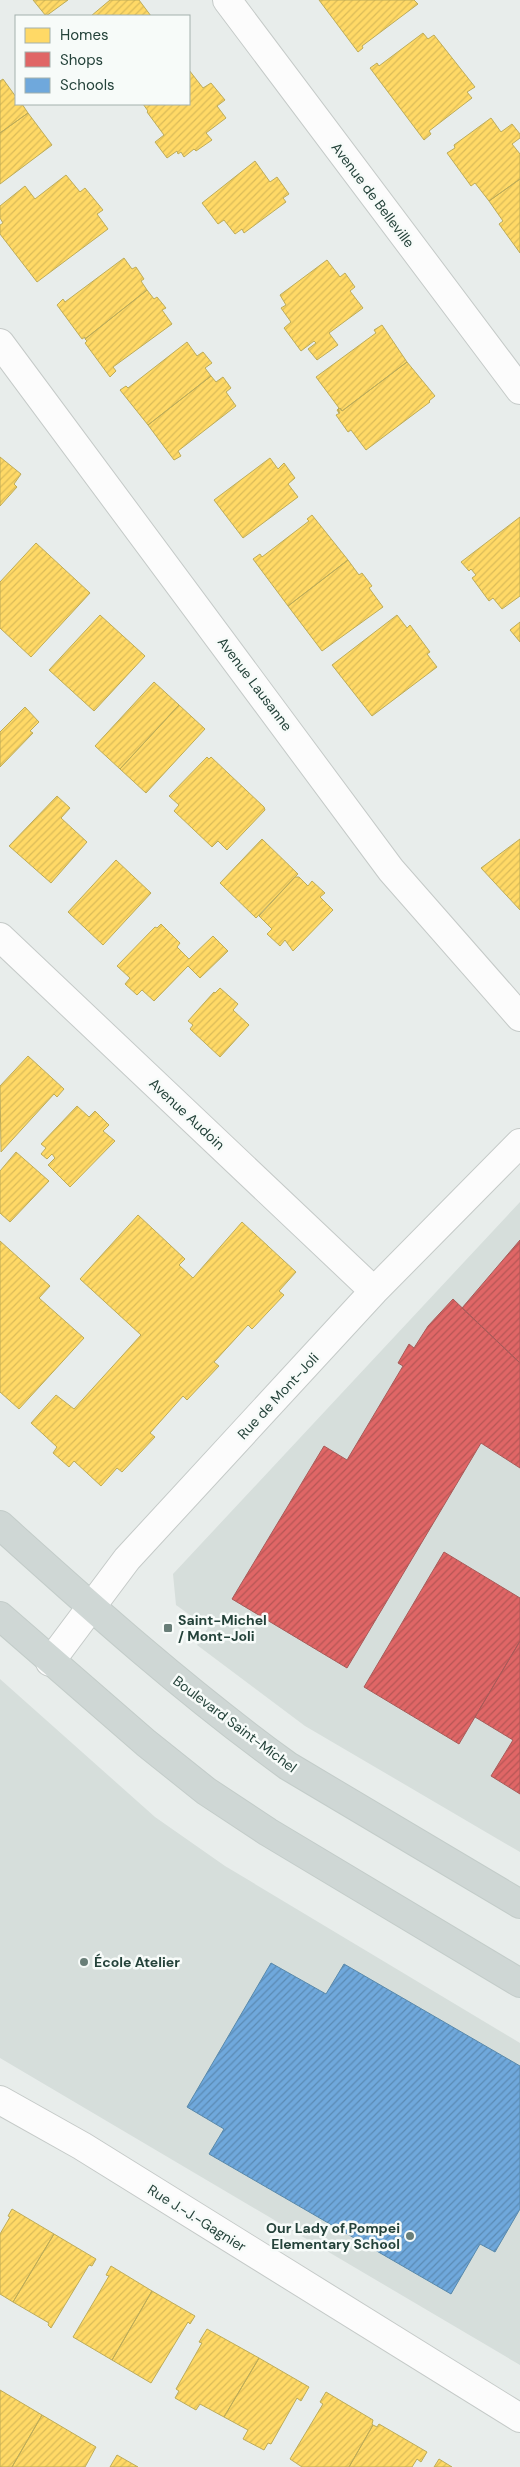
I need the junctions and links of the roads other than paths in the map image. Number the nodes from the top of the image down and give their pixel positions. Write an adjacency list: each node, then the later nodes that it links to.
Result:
1 (227, 0): 3 (street, Avenue de Belleville)
2 (0, 343): 5 (street, Avenue Lausanne)
3 (520, 390)
4 (0, 937): 7 (street, Avenue Audoin)
5 (520, 1017)
6 (520, 1143): 7 (street, Rue de Mont-Joli)
7 (374, 1290): 9 (street, Rue de Mont-Joli)
8 (0, 1525): 9 (main road, Boulevard Saint-Michel)
9 (91, 1607): 11 (street, Rue de Mont-Joli); 12 (main road, Boulevard Saint-Michel)
10 (0, 1616): 11 (main road)
11 (50, 1662): 13 (main road)
12 (520, 1904)
13 (520, 1983)
14 (0, 2100): 15 (street, Rue J.-J.-Gagnier)
15 (520, 2418)

